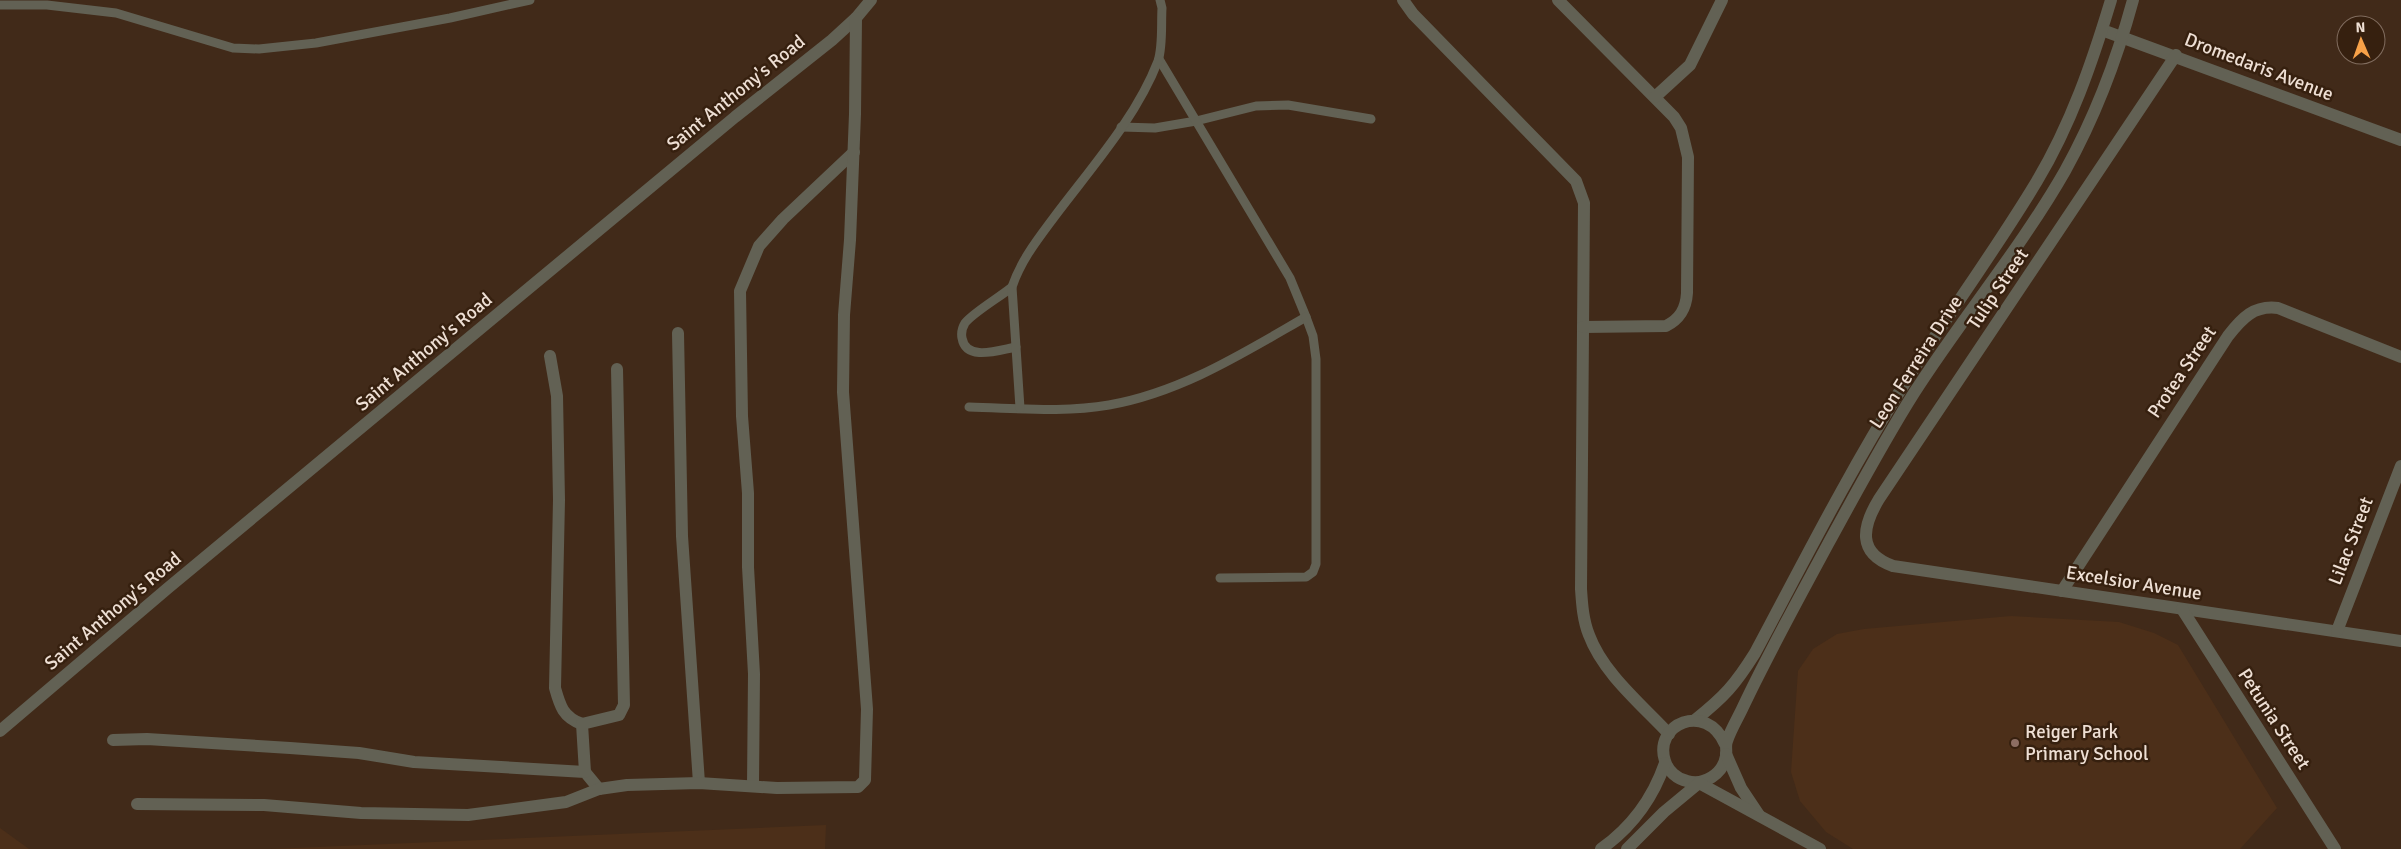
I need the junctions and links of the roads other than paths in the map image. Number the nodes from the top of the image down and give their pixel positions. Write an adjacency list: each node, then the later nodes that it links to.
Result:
1 (530, 0): 9 (lane)
2 (871, 0): 10 (street, Saint Anthony's Road)
3 (1160, 0): 14 (lane)
4 (1403, 0): 23 (street)
5 (1558, 0): 15 (street)
6 (1722, 0): 15 (street)
7 (2111, 0): 11 (street, Leon Ferreira Drive)
8 (2133, 0): 12 (street, Leon Ferreira Drive)
9 (0, 5)
10 (856, 18): 20 (street); 40 (street, Saint Anthony's Road)
11 (2102, 30): 12 (street, Dromedaris Avenue); 38 (street, Leon Ferreira Drive)
12 (2121, 36): 13 (street, Dromedaris Avenue); 43 (street, Leon Ferreira Drive)
13 (2176, 56): 19 (street, Dromedaris Avenue); 32 (street, Tulip Street)
14 (1158, 60): 17 (lane); 18 (lane)
15 (1655, 97): 23 (street)
16 (1371, 119): 17 (lane)
17 (1196, 121): 18 (lane); 22 (lane)
18 (1121, 127): 21 (lane)
19 (2401, 140)
20 (854, 152): 48 (street); 48 (street)
21 (1012, 287): 25 (lane); 25 (lane)
22 (1306, 317): 30 (lane); 33 (lane)
23 (1583, 327): 41 (street)
24 (678, 333): 46 (street)
25 (1016, 347): 30 (lane)
26 (550, 356): 39 (street)
27 (2401, 357): 34 (street, Protea Street)
28 (617, 369): 39 (street)
29 (969, 407): 30 (lane)
30 (1020, 408)
31 (2401, 466): 36 (street, Lilac Street)
32 (1868, 548): 34 (street, Excelsior Avenue)
33 (1220, 578)
34 (2062, 591): 35 (street, Excelsior Avenue)
35 (2182, 609): 36 (street, Excelsior Avenue); 55 (street, Petunia Street)
36 (2337, 631): 37 (street, Excelsior Avenue)
37 (2401, 641)
38 (1695, 720): 41 (street); 43 (street)
39 (582, 724): 45 (street)
40 (0, 731)
41 (1669, 734): 44 (street)
42 (112, 740): 45 (street)
43 (1726, 749): 47 (street); 51 (street)
44 (1665, 763): 47 (street); 52 (street)
45 (585, 772): 49 (street)
46 (698, 783): 48 (street); 49 (street)
47 (1699, 783): 51 (street); 53 (street)
48 (753, 786)
49 (599, 789): 50 (street)
50 (137, 804)
51 (1761, 817): 54 (street)
52 (1601, 849)
53 (1627, 849)
54 (1820, 849)
55 (2335, 849)

